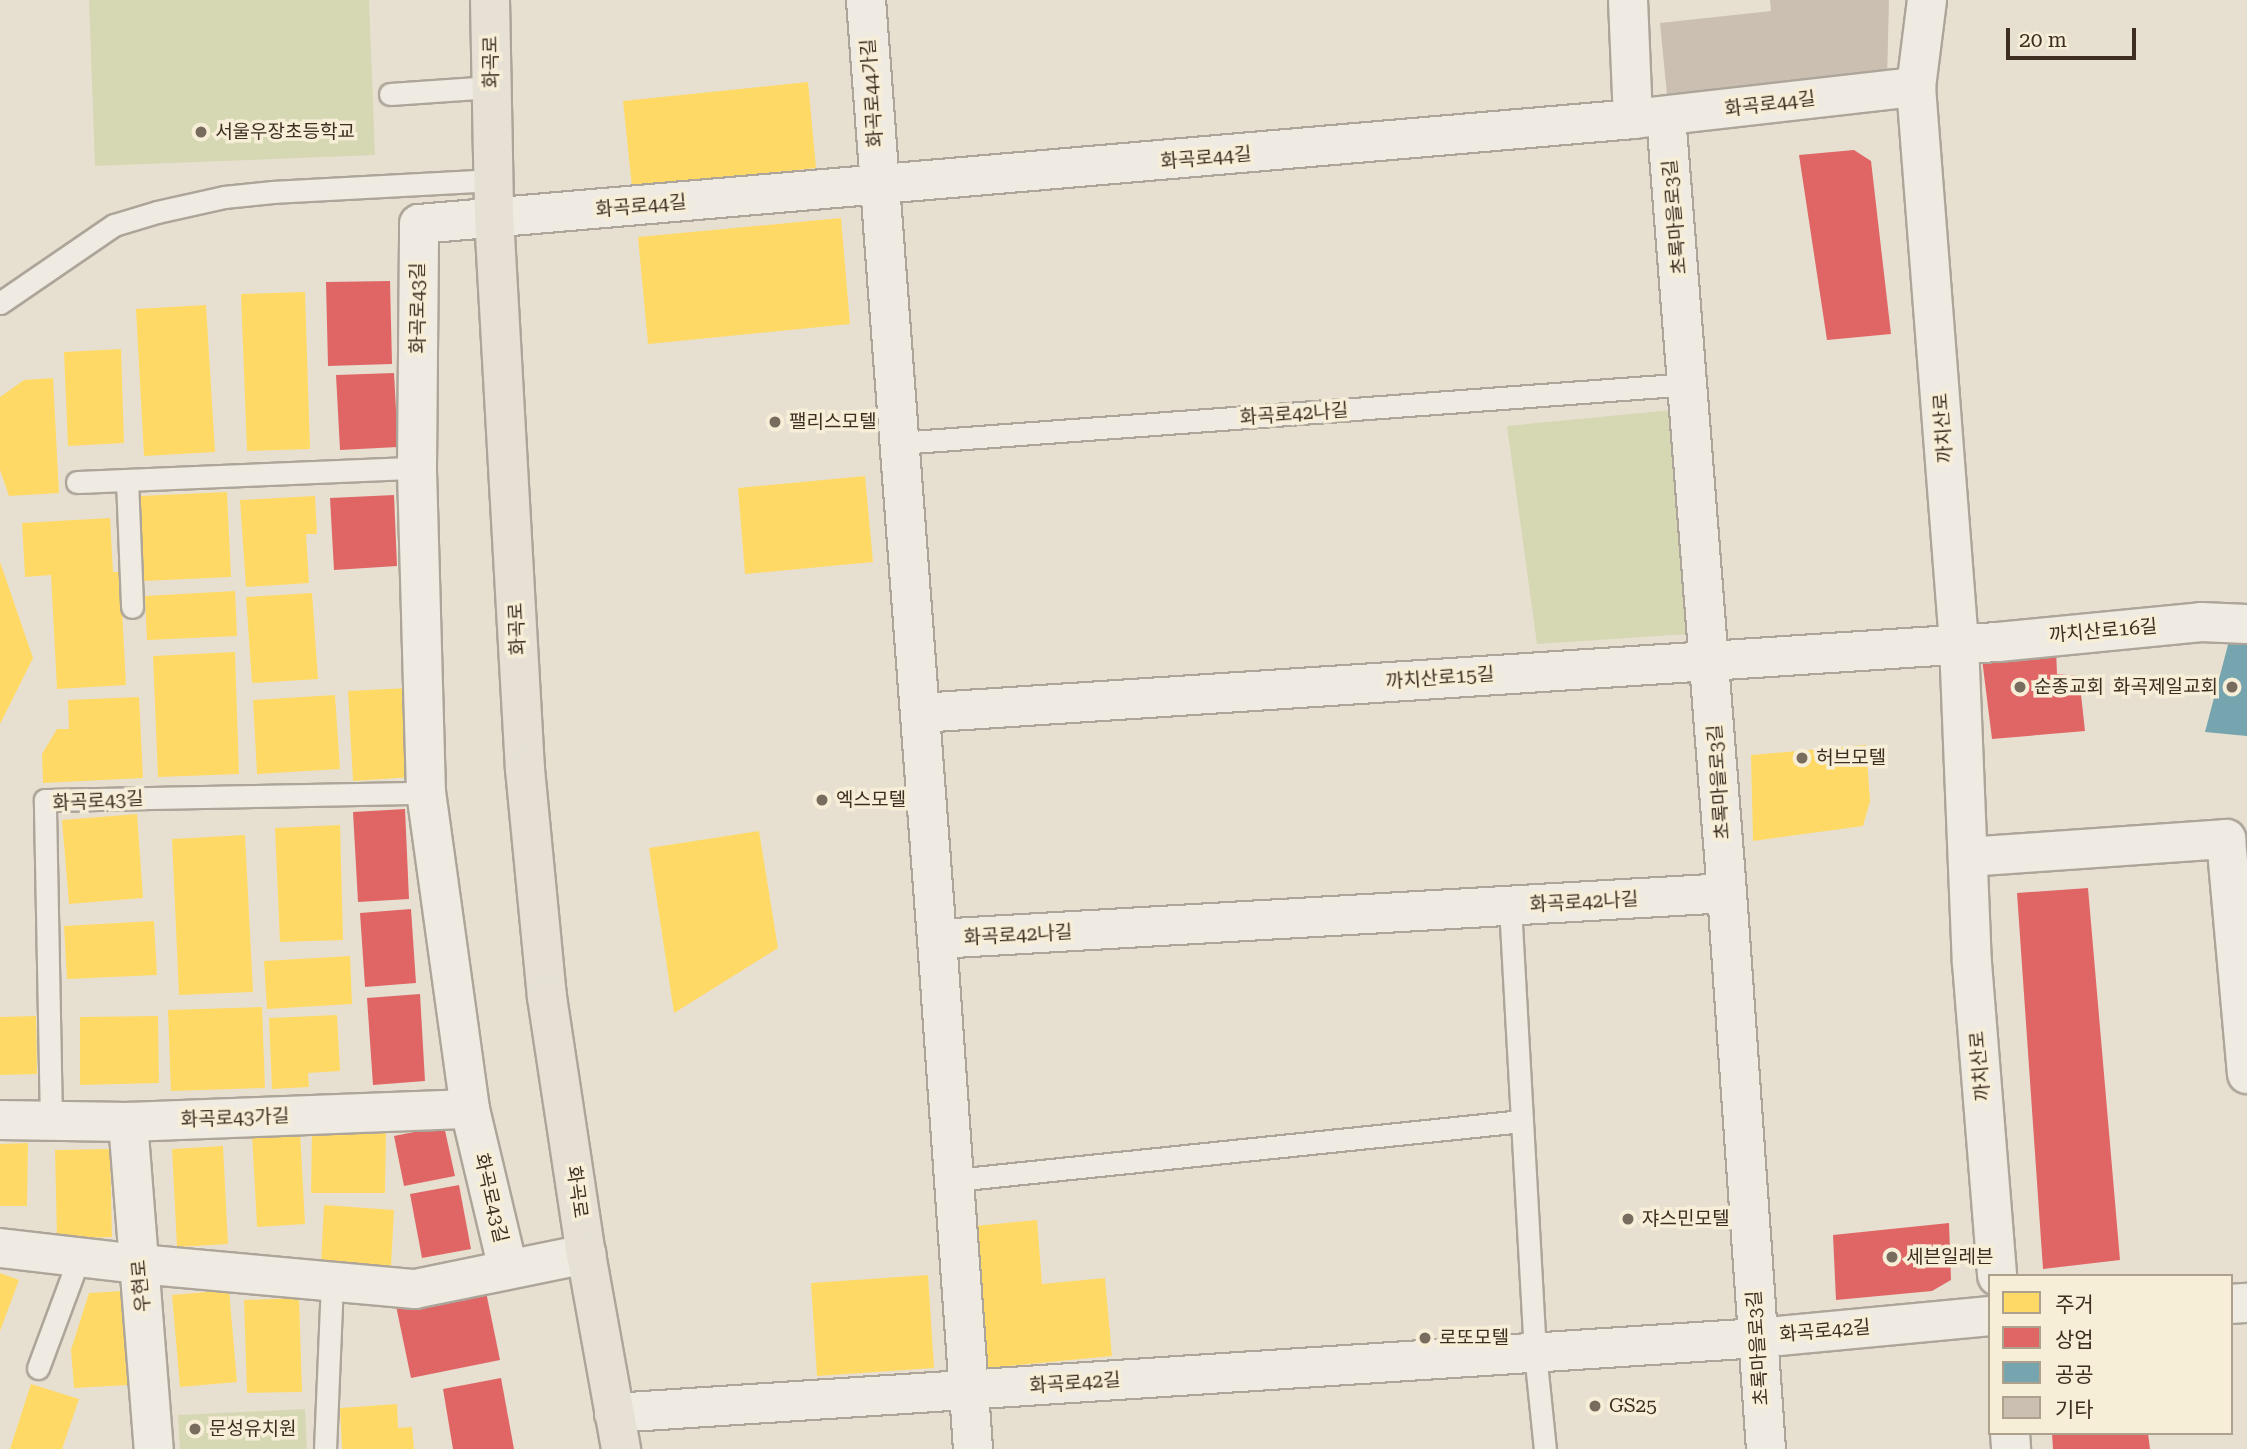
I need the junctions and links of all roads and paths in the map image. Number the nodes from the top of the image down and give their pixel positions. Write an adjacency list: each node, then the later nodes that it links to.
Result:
1 (490, 0): 5 (main road, 화곡로)
2 (866, 0): 9 (street, 화곡로44가길)
3 (1628, 0): 8 (street, 초록마을로3길)
4 (1927, 0): 6 (street, 까치산로)
5 (492, 87): 7 (lane); 10 (main road, 화곡로)
6 (1916, 87): 8 (street, 화곡로44길); 19 (street, 까치산로)
7 (390, 94)
8 (1649, 118): 9 (street, 화곡로44길); 12 (street, 초록마을로3길)
9 (879, 187): 10 (street, 화곡로44길); 13 (street, 화곡로42나길)
10 (494, 199): 11 (lane); 14 (street, 화곡로43길); 35 (main road, 화곡로)
11 (0, 303)
12 (1689, 384): 13 (lane, 화곡로42나길); 20 (street, 초록마을로3길)
13 (899, 443): 21 (street, 화곡로42나길)
14 (417, 468): 15 (lane); 22 (street, 화곡로43길)
15 (127, 480): 16 (lane); 17 (lane)
16 (77, 482)
17 (132, 607)
18 (2247, 624): 19 (street, 까치산로16길)
19 (1959, 643): 20 (street, 까치산로15길); 23 (street, 까치산로)
20 (1710, 660): 21 (street, 까치산로15길); 24 (street, 초록마을로3길)
21 (920, 713): 26 (street, 화곡로42나길)
22 (426, 793): 28 (street, 화곡로43길); 30 (lane, 화곡로43길)
23 (1968, 857): 27 (street); 39 (street, 까치산로)
24 (1727, 893): 25 (street, 화곡로42나길); 42 (street, 초록마을로3길)
25 (1510, 906): 26 (street, 화곡로42나길); 31 (lane)
26 (937, 939): 33 (street, 화곡로42나길)
27 (2247, 1074)
28 (470, 1109): 32 (street, 화곡로43가길); 38 (street, 화곡로43길)
29 (0, 1120): 30 (street, 화곡로43가길)
30 (51, 1121): 32 (street, 화곡로43가길)
31 (1522, 1121): 33 (lane); 43 (lane)
32 (128, 1122): 37 (street, 우현로)
33 (955, 1180): 45 (street, 화곡로42나길)
34 (0, 1248): 36 (street)
35 (586, 1254): 38 (street); 46 (main road, 화곡로)
36 (79, 1258): 37 (street); 44 (lane)
37 (139, 1264): 40 (street); 47 (street, 우현로)
38 (508, 1269): 40 (street)
39 (1997, 1274)
40 (332, 1282): 48 (lane)
41 (1988, 1316): 42 (street, 화곡로42길)
42 (1758, 1338): 43 (street, 화곡로42길); 51 (street, 초록마을로3길)
43 (1535, 1353): 45 (street, 화곡로42길); 50 (lane)
44 (38, 1368)
45 (971, 1389): 46 (street, 화곡로42길); 49 (street, 화곡로42나길)
46 (617, 1431)
47 (154, 1449)
48 (325, 1449)
49 (973, 1449)
50 (1545, 1449)
51 (1766, 1449)

